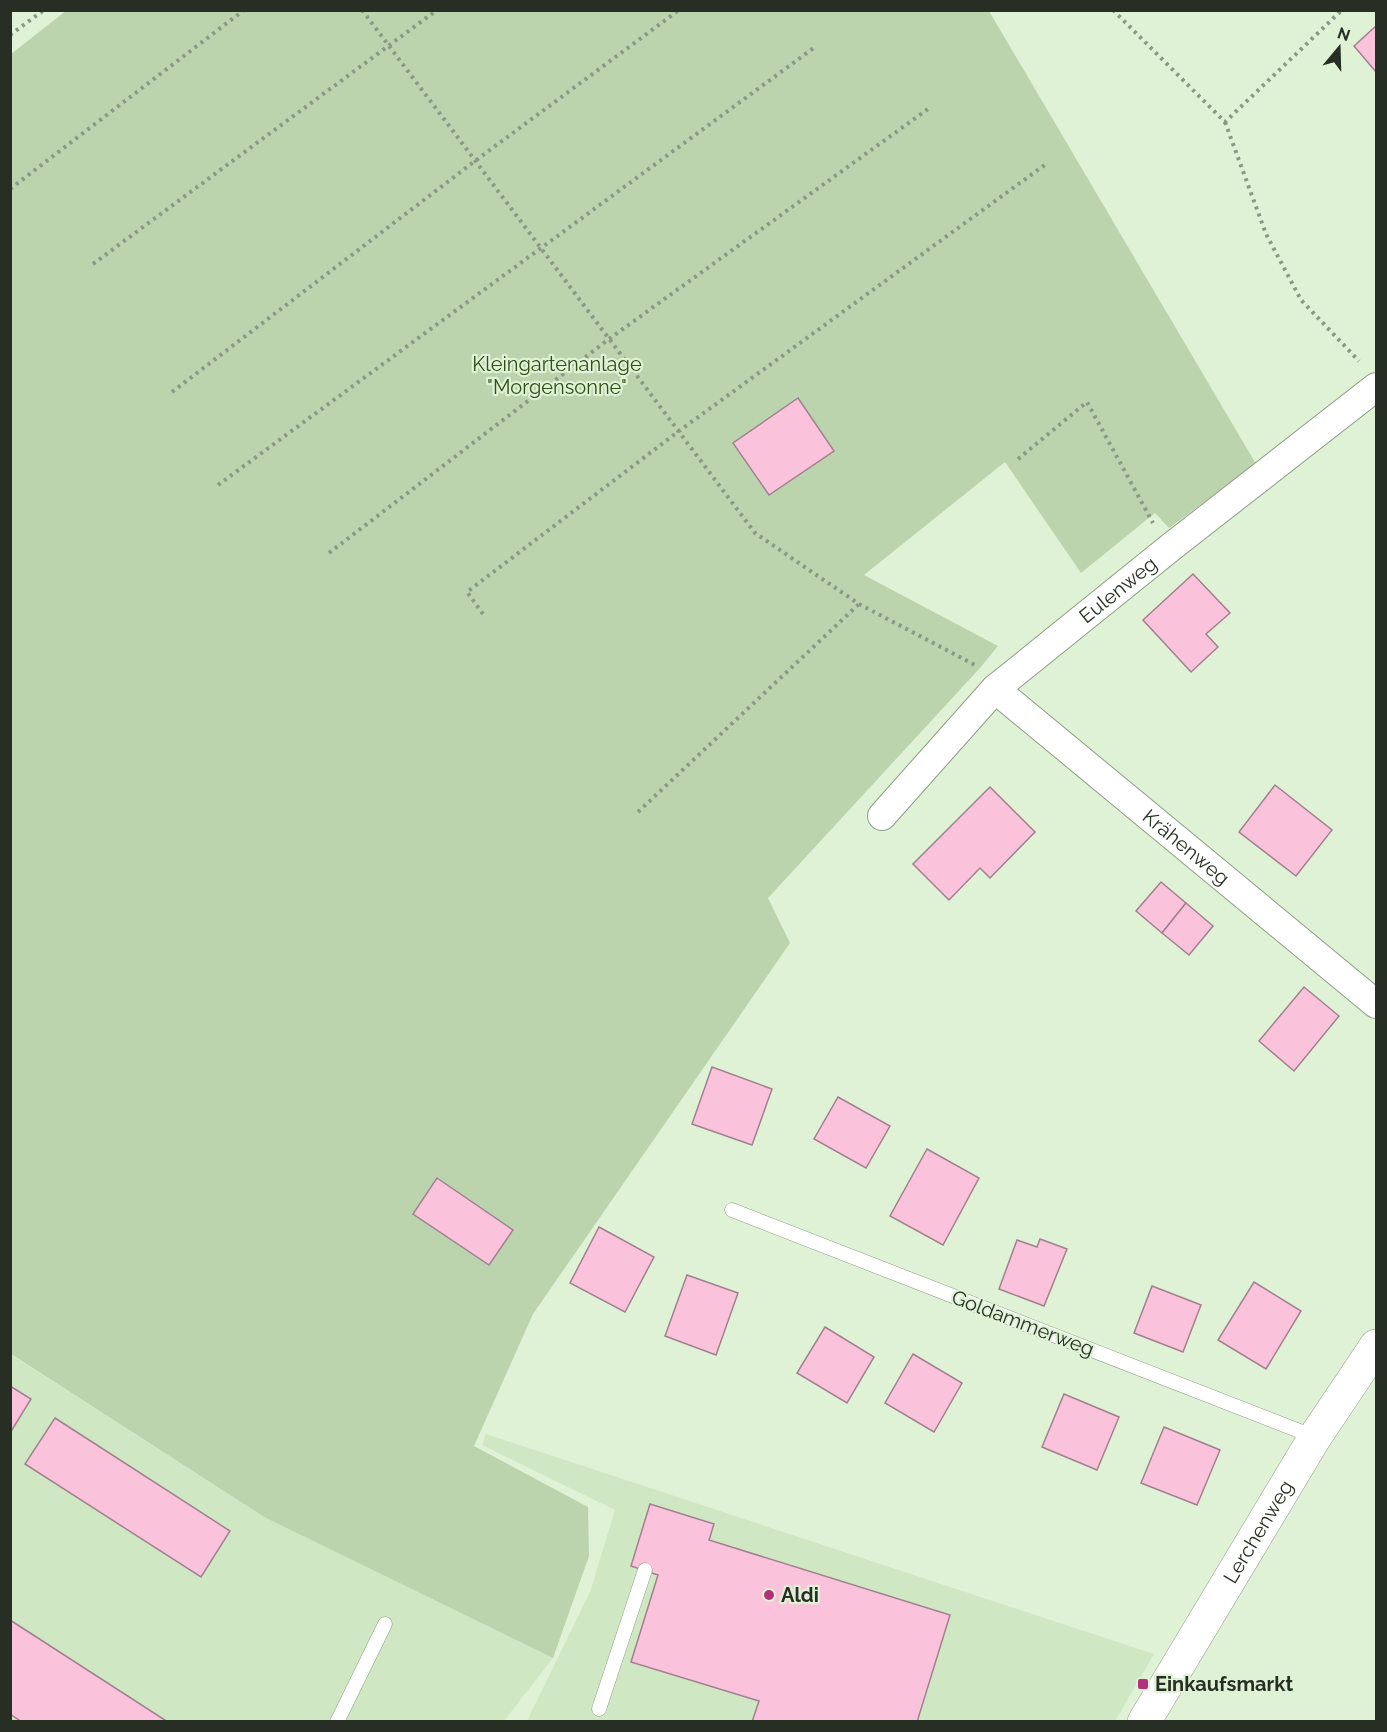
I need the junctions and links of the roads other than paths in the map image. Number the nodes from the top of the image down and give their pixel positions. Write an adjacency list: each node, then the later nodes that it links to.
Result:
1 (1377, 387): 2 (street, Eulenweg)
2 (995, 689): 3 (street, Eulenweg); 4 (street, Krähenweg)
3 (882, 816)
4 (1377, 1004)
5 (732, 1209): 7 (lane, Goldammerweg)
6 (1377, 1346): 7 (street, Lerchenweg)
7 (1315, 1437): 12 (street, Lerchenweg)
8 (645, 1570): 10 (lane)
9 (385, 1624): 11 (lane)
10 (599, 1709)
11 (337, 1722)
12 (1144, 1722)

